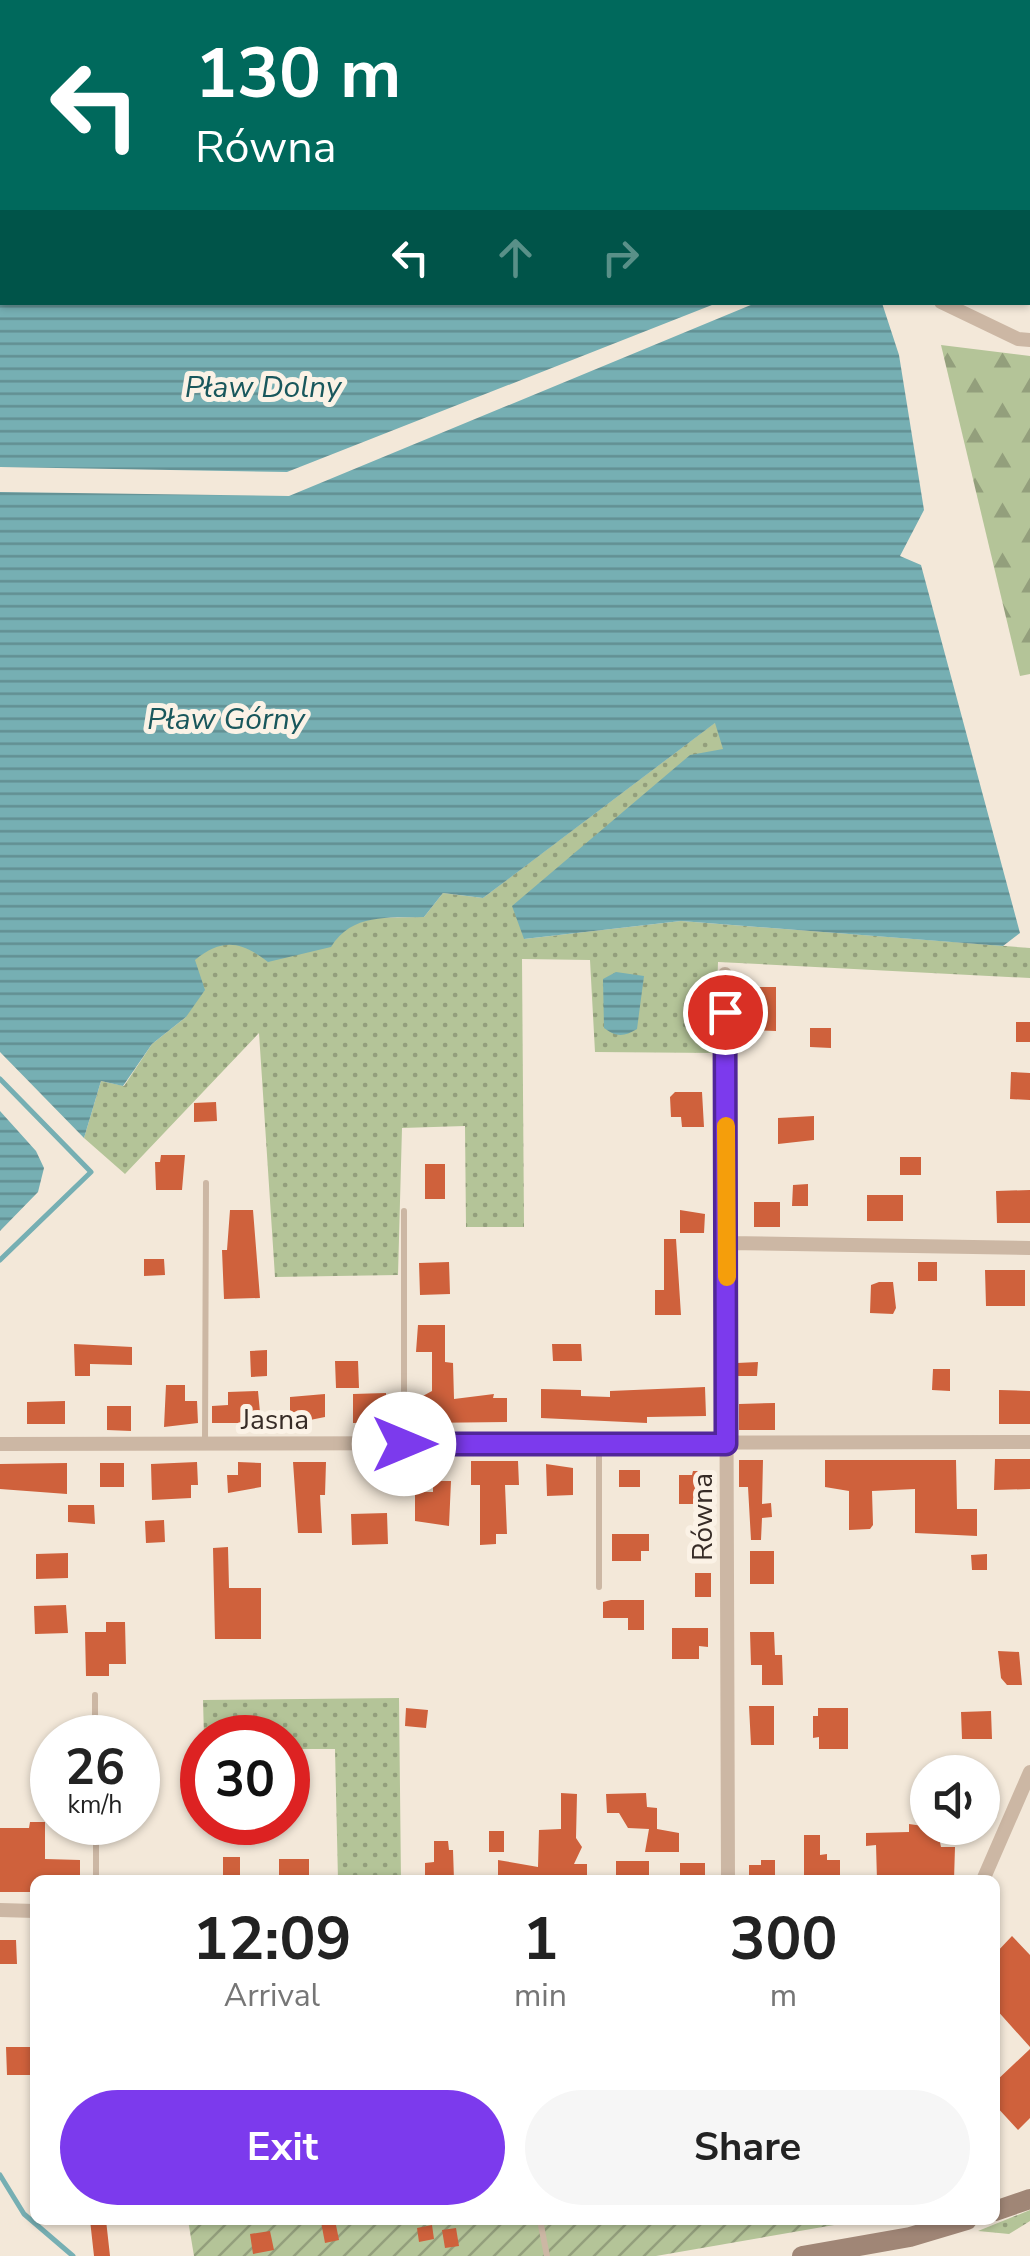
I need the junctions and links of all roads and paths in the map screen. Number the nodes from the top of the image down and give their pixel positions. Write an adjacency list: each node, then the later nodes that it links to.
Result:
1 (947, 305): 2 (street)
2 (1030, 340)
3 (725, 974): 6 (street, Równa)
4 (206, 1182): 10 (lane)
5 (404, 1210): 11 (lane)
6 (727, 1243): 7 (street); 13 (street, Równa)
7 (1030, 1248)
8 (1030, 1442): 13 (street, Jasna)
9 (0, 1444): 10 (street, Jasna)
10 (206, 1444): 11 (street, Jasna)
11 (404, 1444): 12 (street, Jasna)
12 (599, 1444): 13 (street, Jasna); 14 (lane)
13 (726, 1444): 20 (street, Równa)
14 (599, 1586)
15 (95, 1695): 16 (lane)
16 (95, 1715)
17 (1030, 1772): 21 (street)
18 (96, 1845): 19 (lane)
19 (96, 1875)
20 (728, 1875)
21 (984, 1875)
22 (0, 1910): 23 (street)
23 (30, 1910)
24 (1030, 2198): 25 (street)
25 (1000, 2208)
26 (541, 2225): 29 (lane)
27 (952, 2225): 28 (street)
28 (910, 2238): 30 (street)
29 (546, 2256)
30 (802, 2256)

